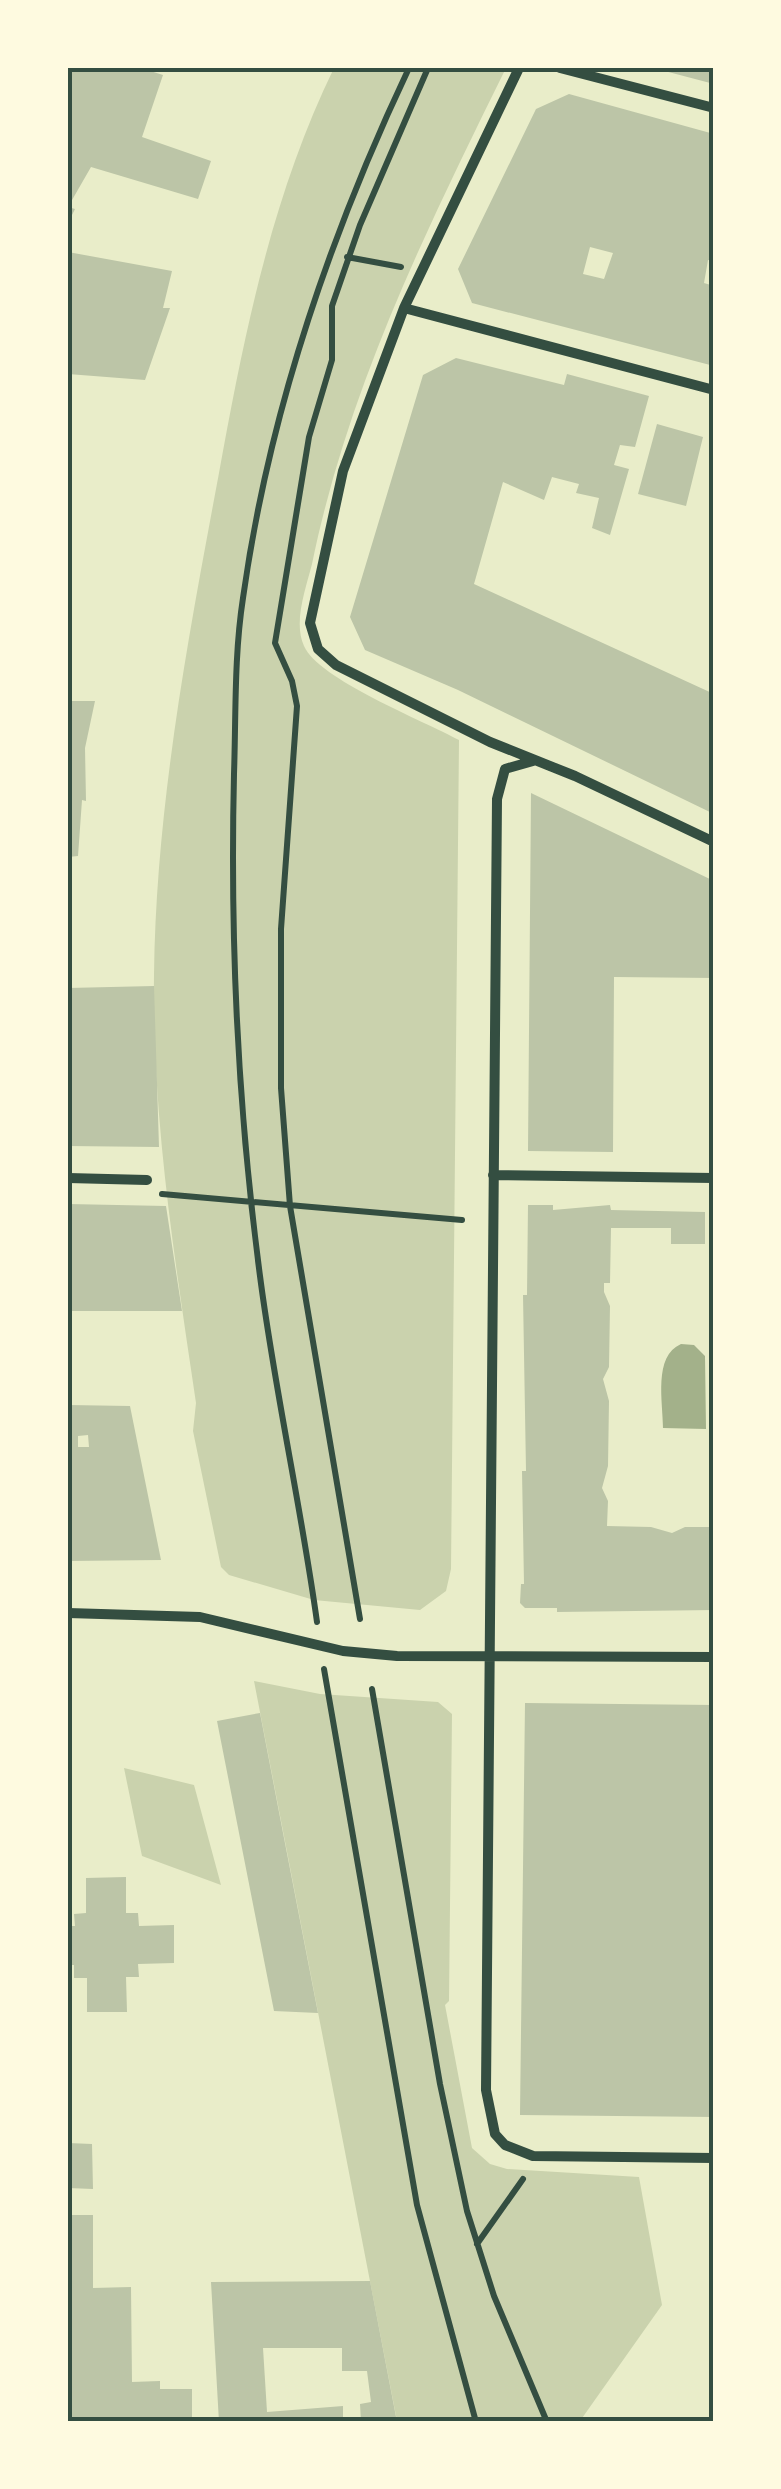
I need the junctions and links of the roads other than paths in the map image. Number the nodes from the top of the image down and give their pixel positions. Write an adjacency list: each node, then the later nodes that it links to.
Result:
1 (519, 68): 4 (street)
2 (560, 68): 3 (street)
3 (714, 108)
4 (404, 308): 5 (street); 6 (street)
5 (714, 390)
6 (533, 762): 7 (street); 8 (street)
7 (714, 842)
8 (493, 1175): 10 (street); 13 (street)
9 (68, 1178): 11 (street)
10 (714, 1178)
11 (147, 1180)
12 (68, 1613): 13 (street)
13 (487, 1656): 14 (street); 15 (street)
14 (714, 1657)
15 (714, 2158)

